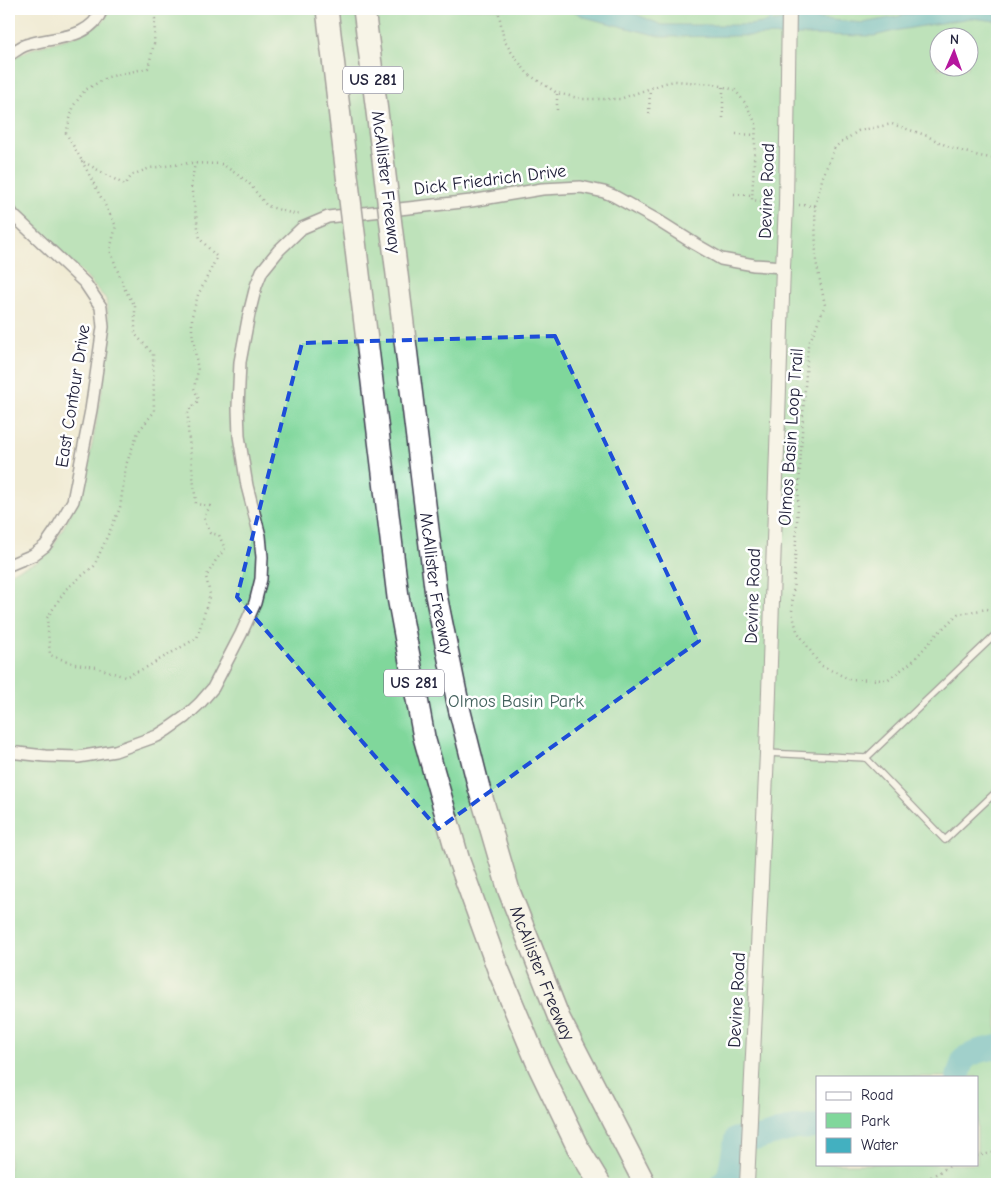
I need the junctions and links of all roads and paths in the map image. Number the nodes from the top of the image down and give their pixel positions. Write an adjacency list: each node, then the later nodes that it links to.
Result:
1 (102, 9): 7 (street)
2 (151, 9): 17 (path)
3 (327, 9): 35 (highway, US 281, bridge)
4 (364, 9): 36 (highway, McAllister Freeway / US 281, bridge)
5 (498, 9): 10 (path)
6 (789, 9): 21 (street, Devine Road)
7 (9, 55)
8 (724, 87): 9 (path); 13 (path); 15 (path)
9 (650, 89): 10 (path); 12 (path)
10 (557, 93): 11 (path)
11 (557, 110)
12 (649, 114)
13 (723, 118)
14 (736, 134): 15 (path)
15 (756, 135): 20 (path)
16 (997, 159): 26 (path, Olmos Basin Loop Trail)
17 (82, 161): 18 (path); 18 (path)
18 (195, 163): 23 (path)
19 (734, 194): 20 (path)
20 (753, 195): 21 (path)
21 (786, 204): 24 (street, Devine Road)
22 (9, 209): 25 (street, East Contour Drive)
23 (303, 215)
24 (783, 267): 28 (street, Dick Friedrich Drive); 29 (street, Devine Road)
25 (9, 565)
26 (997, 611)
27 (997, 633): 30 (lane)
28 (9, 752)
29 (767, 753): 30 (lane); 37 (street, Devine Road)
30 (866, 758): 31 (lane)
31 (997, 790)
32 (997, 1152): 33 (path)
33 (978, 1156)
34 (950, 1166): 38 (path)
35 (600, 1184)
36 (645, 1184)
37 (747, 1184)
38 (924, 1184)

